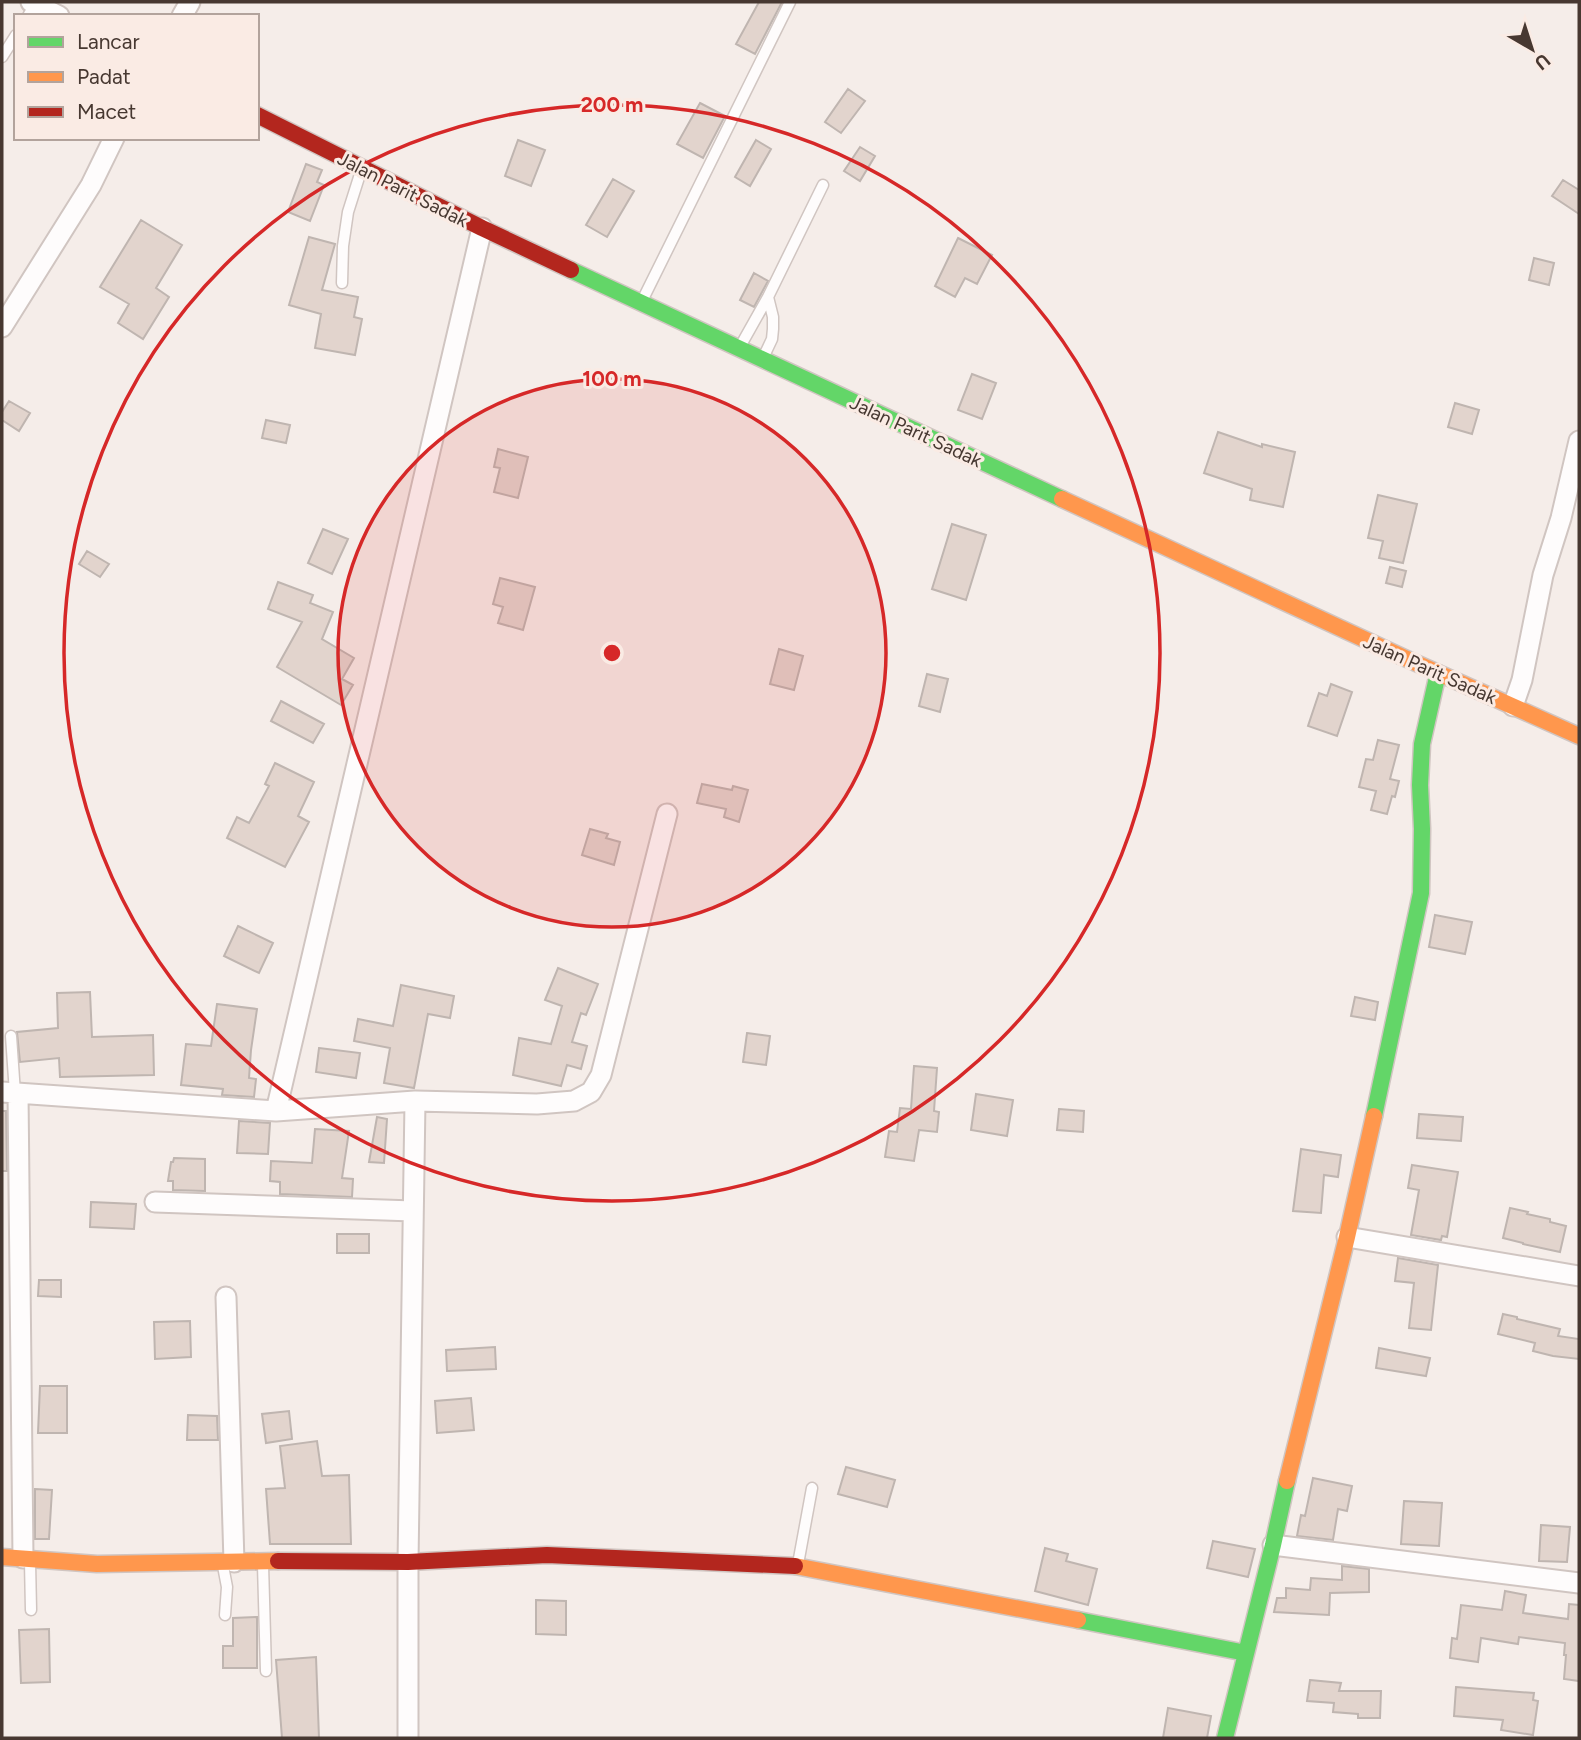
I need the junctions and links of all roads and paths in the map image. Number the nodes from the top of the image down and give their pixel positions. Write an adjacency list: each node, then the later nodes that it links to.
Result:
1 (790, 2): 13 (lane)
2 (31, 7): 3 (street)
3 (53, 14)
4 (14, 38): 5 (lane)
5 (2, 57)
6 (259, 117): 8 (street, Jalan Parit Sadak)
7 (113, 140): 14 (street)
8 (362, 167): 10 (street, Jalan Parit Sadak); 11 (lane)
9 (823, 185): 12 (lane)
10 (482, 228): 13 (street, Jalan Parit Sadak); 25 (street)
11 (342, 283)
12 (768, 297): 15 (lane); 16 (lane)
13 (640, 303): 15 (street, Jalan Parit Sadak)
14 (2, 327)
15 (739, 349): 16 (street, Jalan Parit Sadak)
16 (762, 360): 18 (street, Jalan Parit Sadak)
17 (1579, 441): 19 (street)
18 (1438, 673): 19 (street, Jalan Parit Sadak); 28 (street)
19 (1517, 694): 20 (street, Jalan Parit Sadak)
20 (1579, 736)
21 (667, 814): 24 (street)
22 (11, 1036): 23 (lane)
23 (12, 1093): 25 (street); 34 (street)
24 (415, 1101): 25 (street); 27 (street)
25 (276, 1111)
26 (155, 1202): 27 (street)
27 (414, 1211): 37 (street)
28 (1347, 1237): 29 (street); 32 (street)
29 (1579, 1276)
30 (226, 1297): 36 (street)
31 (812, 1488): 38 (lane)
32 (1273, 1545): 39 (street); 42 (street)
33 (2, 1557): 34 (street)
34 (26, 1558): 36 (street); 40 (lane)
35 (263, 1561): 36 (street); 37 (street); 43 (lane)
36 (228, 1562): 41 (lane)
37 (408, 1562): 38 (street); 44 (street)
38 (797, 1566): 42 (street)
39 (1579, 1583)
40 (31, 1610)
41 (225, 1615)
42 (1246, 1653): 45 (street)
43 (266, 1671)
44 (408, 1738)
45 (1225, 1738)

